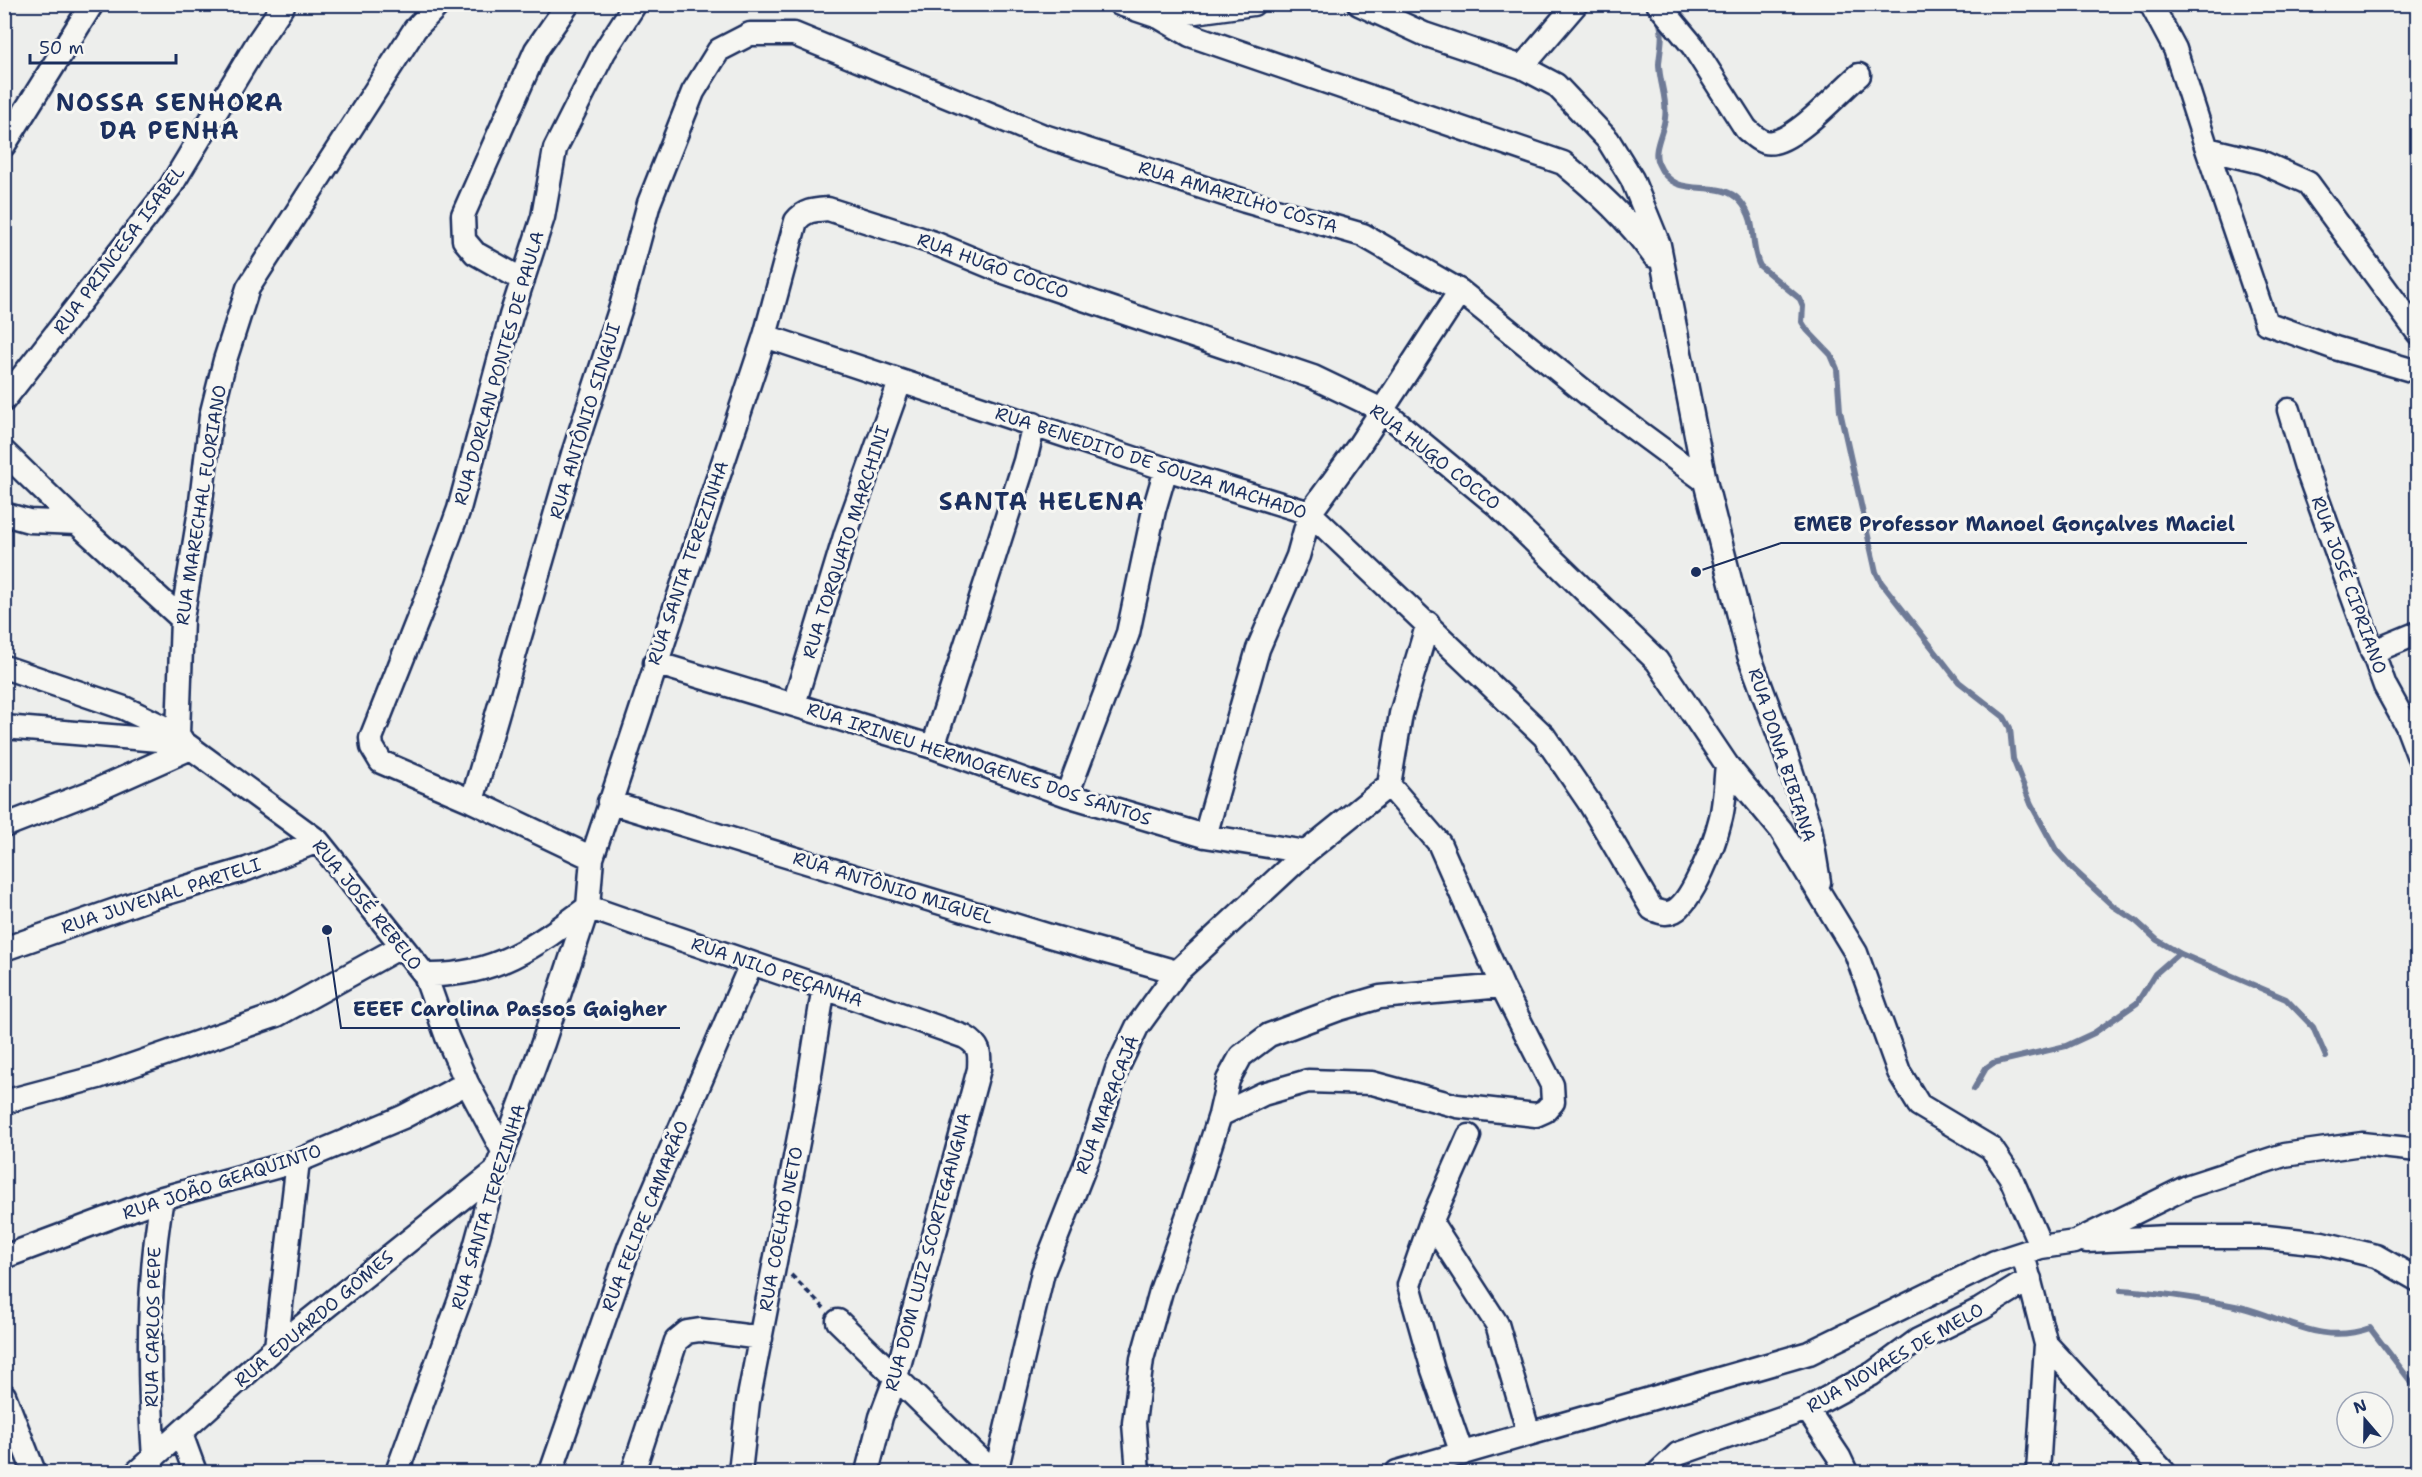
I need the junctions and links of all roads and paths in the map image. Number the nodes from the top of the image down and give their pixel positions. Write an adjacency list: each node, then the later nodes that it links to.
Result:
1 (92, 4): 16 (street)
2 (284, 4): 26 (street, RUA PRINCESA ISABEL)
3 (439, 4): 36 (street, RUA MARECHAL FLORIANO)
4 (568, 4): 20 (street)
5 (635, 4): 20 (street, RUA DORLAN PONTES DE PAULA)
6 (1120, 4): 12 (street)
7 (1252, 4): 12 (street)
8 (1359, 4): 14 (street, RUA DONA BIBIANA)
9 (1576, 4): 14 (street)
10 (1658, 4): 15 (street)
11 (2151, 4): 17 (street)
12 (1159, 17): 19 (street)
13 (719, 50): 21 (street, RUA AMARILHO COSTA); 50 (street, RUA ANTÔNIO SINGUI)
14 (1522, 67): 19 (street, RUA DONA BIBIANA)
15 (1858, 75)
16 (4, 145)
17 (2207, 149): 22 (street); 24 (street)
18 (796, 221): 23 (street, RUA SANTA TEREZINHA); 27 (street, RUA HUGO COCCO)
19 (1663, 269): 32 (street, RUA DONA BIBIANA)
20 (523, 280): 50 (street, RUA DORLAN PONTES DE PAULA)
21 (1460, 291): 27 (street); 32 (street, RUA AMARILHO COSTA)
22 (2418, 333)
23 (765, 336): 25 (street, RUA BENEDITO DE SOUZA MACHADO); 40 (street, RUA SANTA TEREZINHA)
24 (2418, 372)
25 (900, 382): 29 (street, RUA BENEDITO DE SOUZA MACHADO); 42 (street, RUA TORQUATO MARCHINI)
26 (4, 400)
27 (1382, 410): 33 (street); 47 (street, RUA HUGO COCCO)
28 (2289, 411): 39 (street, RUA JOSÉ CIPRIANO)
29 (1034, 424): 31 (street, RUA BENEDITO DE SOUZA MACHADO); 45 (street)
30 (4, 452): 35 (street)
31 (1166, 469): 33 (street, RUA BENEDITO DE SOUZA MACHADO); 49 (street)
32 (1705, 481): 57 (street, RUA DONA BIBIANA)
33 (1310, 513): 37 (street, RUA BENEDITO DE SOUZA MACHADO); 53 (street)
34 (4, 514): 35 (street)
35 (77, 523): 36 (street)
36 (182, 619): 44 (street, RUA MARECHAL FLORIANO)
37 (1428, 623): 47 (street, RUA BENEDITO DE SOUZA MACHADO); 48 (street)
38 (2418, 633): 39 (street)
39 (2372, 652): 46 (street, RUA JOSÉ CIPRIANO)
40 (655, 663): 42 (street, RUA IRINEU HERMOGENES DOS SANTOS); 51 (street, RUA SANTA TEREZINHA)
41 (4, 667): 44 (street, RUA JOSÉ REBELO)
42 (794, 704): 45 (street, RUA IRINEU HERMOGENES DOS SANTOS)
43 (4, 727): 44 (street)
44 (184, 741): 52 (street); 54 (street, RUA JOSÉ REBELO)
45 (933, 747): 49 (street, RUA IRINEU HERMOGENES DOS SANTOS)
46 (2418, 755)
47 (1727, 765): 57 (street, RUA HUGO COCCO)
48 (1389, 785): 55 (street, RUA MARACAJÁ); 65 (street)
49 (1068, 795): 53 (street, RUA IRINEU HERMOGENES DOS SANTOS)
50 (472, 801): 56 (street)
51 (609, 802): 56 (street, RUA SANTA TEREZINHA); 62 (street, RUA ANTÔNIO MIGUEL)
52 (4, 826)
53 (1205, 836): 55 (street, RUA IRINEU HERMOGENES DOS SANTOS)
54 (318, 841): 59 (street, RUA JOSÉ REBELO); 60 (street, RUA JUVENAL PARTELI)
55 (1306, 852): 62 (street, RUA MARACAJÁ)
56 (592, 858): 58 (street, RUA SANTA TEREZINHA)
57 (1821, 895): 77 (street, RUA DONA BIBIANA)
58 (588, 907): 61 (street, RUA NILO PEÇANHA); 63 (street); 73 (street, RUA SANTA TEREZINHA)
59 (402, 946): 63 (street, RUA JOSÉ REBELO); 68 (street)
60 (4, 949)
61 (751, 964): 64 (street, RUA NILO PEÇANHA); 97 (street, RUA FELIPE CAMARÃO)
62 (1177, 972): 101 (street, RUA MARACAJÁ)
63 (425, 975): 67 (street, RUA JOSÉ REBELO)
64 (824, 986): 66 (street, RUA NILO PEÇANHA); 79 (street, RUA COELHO NETO)
65 (1502, 986): 69 (street); 69 (street)
66 (965, 1037): 86 (street, RUA DOM LUIZ SCORTEGANGNA)
67 (467, 1083): 72 (street, RUA JOÃO GEAQUINTO); 73 (street, RUA JOSÉ REBELO)
68 (4, 1102)
69 (1220, 1115): 102 (street)
70 (1469, 1136): 75 (street)
71 (2418, 1150): 76 (street)
72 (298, 1161): 74 (street, RUA JOÃO GEAQUINTO); 85 (street)
73 (500, 1161): 85 (street, RUA EDUARDO GOMES); 96 (street, RUA SANTA TEREZINHA)
74 (162, 1198): 78 (street, RUA JOÃO GEAQUINTO); 93 (street, RUA CARLOS PEPE)
75 (1431, 1222): 91 (street); 92 (street)
76 (2076, 1242): 77 (street); 81 (street)
77 (2032, 1250): 80 (street, RUA DONA BIBIANA); 91 (street)
78 (4, 1257)
79 (775, 1259): 82 (path); 83 (street, RUA COELHO NETO)
80 (2030, 1279): 84 (street, RUA DONA BIBIANA); 88 (street, RUA NOVAES DE MELO)
81 (2418, 1280)
82 (838, 1321): 86 (street)
83 (760, 1338): 98 (street); 99 (street, RUA COELHO NETO)
84 (2046, 1344): 106 (street); 107 (street)
85 (276, 1347): 90 (street, RUA EDUARDO GOMES)
86 (896, 1377): 100 (street, RUA DOM LUIZ SCORTEGANGNA); 101 (street)
87 (4, 1395): 89 (street)
88 (1807, 1409): 104 (street, RUA NOVAES DE MELO); 105 (street)
89 (10, 1427): 94 (street)
90 (181, 1434): 93 (street, RUA EDUARDO GOMES); 95 (street)
91 (1529, 1434): 92 (street)
92 (1462, 1454): 103 (street)
93 (146, 1465)
94 (34, 1473)
95 (195, 1473)
96 (397, 1473)
97 (551, 1473)
98 (633, 1473)
99 (740, 1473)
100 (867, 1473)
101 (995, 1473)
102 (1138, 1473)
103 (1397, 1473)
104 (1659, 1473)
105 (1846, 1473)
106 (2038, 1473)
107 (2164, 1473)

